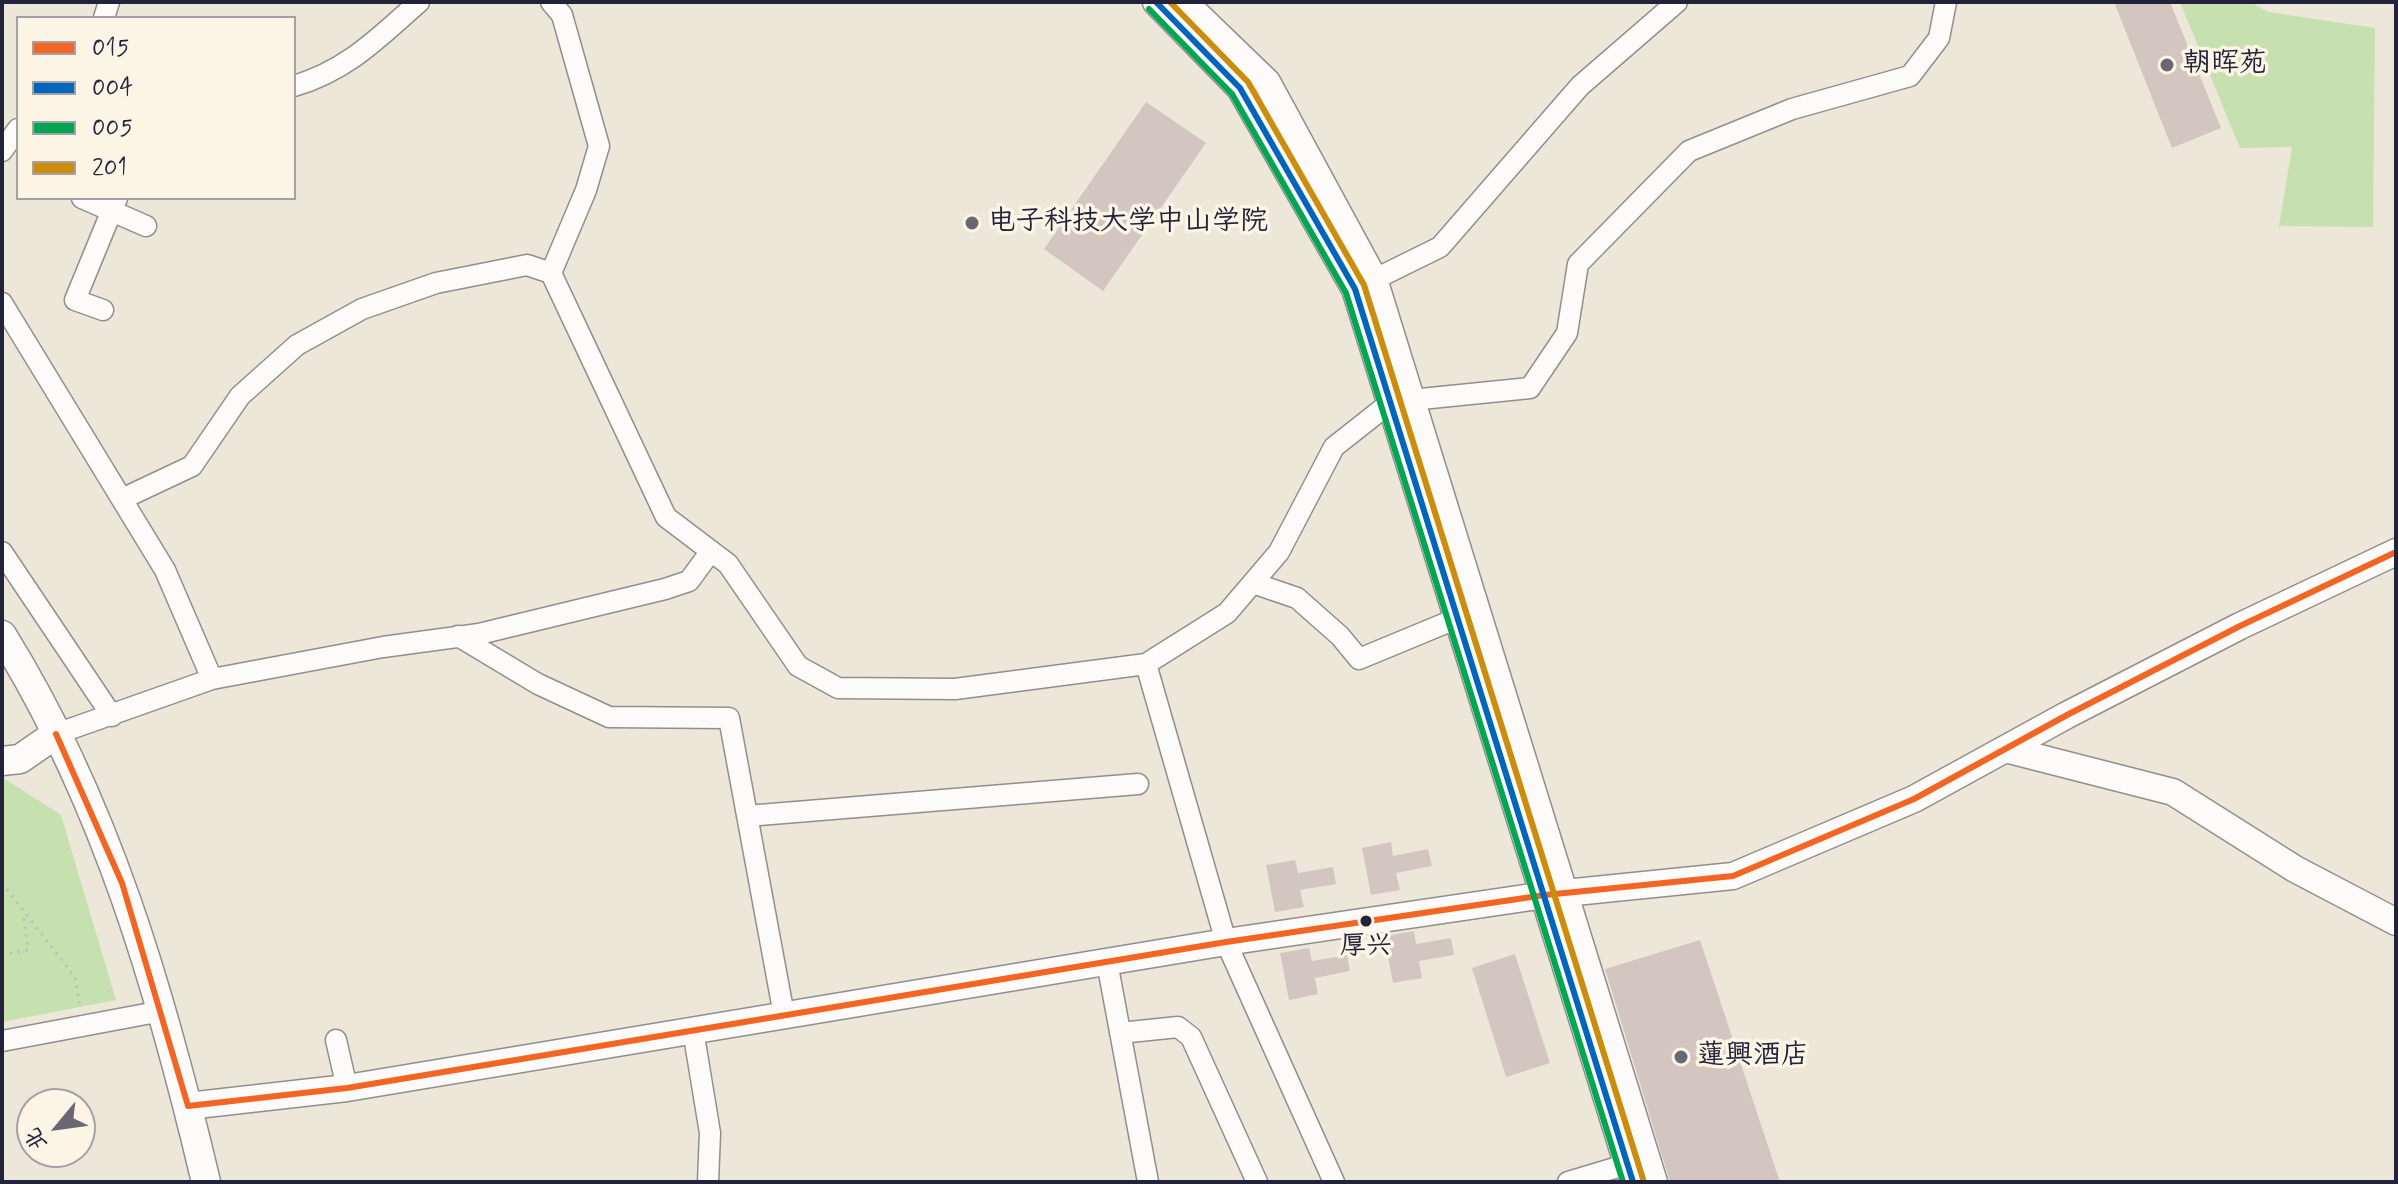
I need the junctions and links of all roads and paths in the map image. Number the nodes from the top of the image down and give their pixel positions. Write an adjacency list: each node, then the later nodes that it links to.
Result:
1 (419, 2): 7 (street)
2 (551, 2): 13 (street)
3 (1156, 2): 14 (street)
4 (1184, 2): 14 (street)
5 (1677, 2): 14 (street)
6 (1946, 2): 17 (street)
7 (296, 85)
8 (16, 132): 9 (street)
9 (2, 151)
10 (87, 200): 12 (street)
11 (116, 200): 16 (street)
12 (146, 226)
13 (551, 273): 18 (street); 19 (street)
14 (1365, 284): 17 (street)
15 (2, 303): 18 (street)
16 (103, 310)
17 (1401, 401): 22 (street); 23 (street); 36 (street)
18 (122, 499): 27 (street)
19 (711, 551): 25 (street); 26 (street)
20 (2, 552): 28 (street)
21 (2396, 552): 31 (street)
22 (1253, 583): 23 (street); 26 (street)
23 (1458, 618): 36 (street)
24 (2, 635): 29 (main road)
25 (458, 636): 27 (street); 34 (street)
26 (1146, 664): 39 (street)
27 (212, 679): 28 (street)
28 (112, 716): 29 (street)
29 (56, 734): 30 (main road); 32 (main road); 42 (main road)
30 (2, 746)
31 (2005, 749): 36 (street); 38 (street)
32 (2, 761)
33 (1138, 784): 34 (street)
34 (747, 816): 43 (street)
35 (2, 883): 37 (path)
36 (1555, 893): 39 (street); 51 (street); 58 (street)
37 (22, 909): 40 (path); 44 (path)
38 (2396, 922)
39 (1226, 942): 41 (street); 52 (street)
40 (2, 955)
41 (1107, 962): 43 (street); 46 (street)
42 (162, 1011): 44 (street); 50 (main road)
43 (784, 1015): 45 (street)
44 (83, 1026): 48 (street)
45 (693, 1030): 49 (street); 54 (street)
46 (1120, 1033): 55 (street); 56 (street)
47 (336, 1040): 49 (street)
48 (2, 1041)
49 (347, 1088): 50 (street)
50 (188, 1106): 53 (main road)
51 (1630, 1173): 57 (street)
52 (1331, 1181)
53 (206, 1182)
54 (708, 1182)
55 (1148, 1182)
56 (1257, 1182)
57 (1568, 1182)
58 (1654, 1182)

